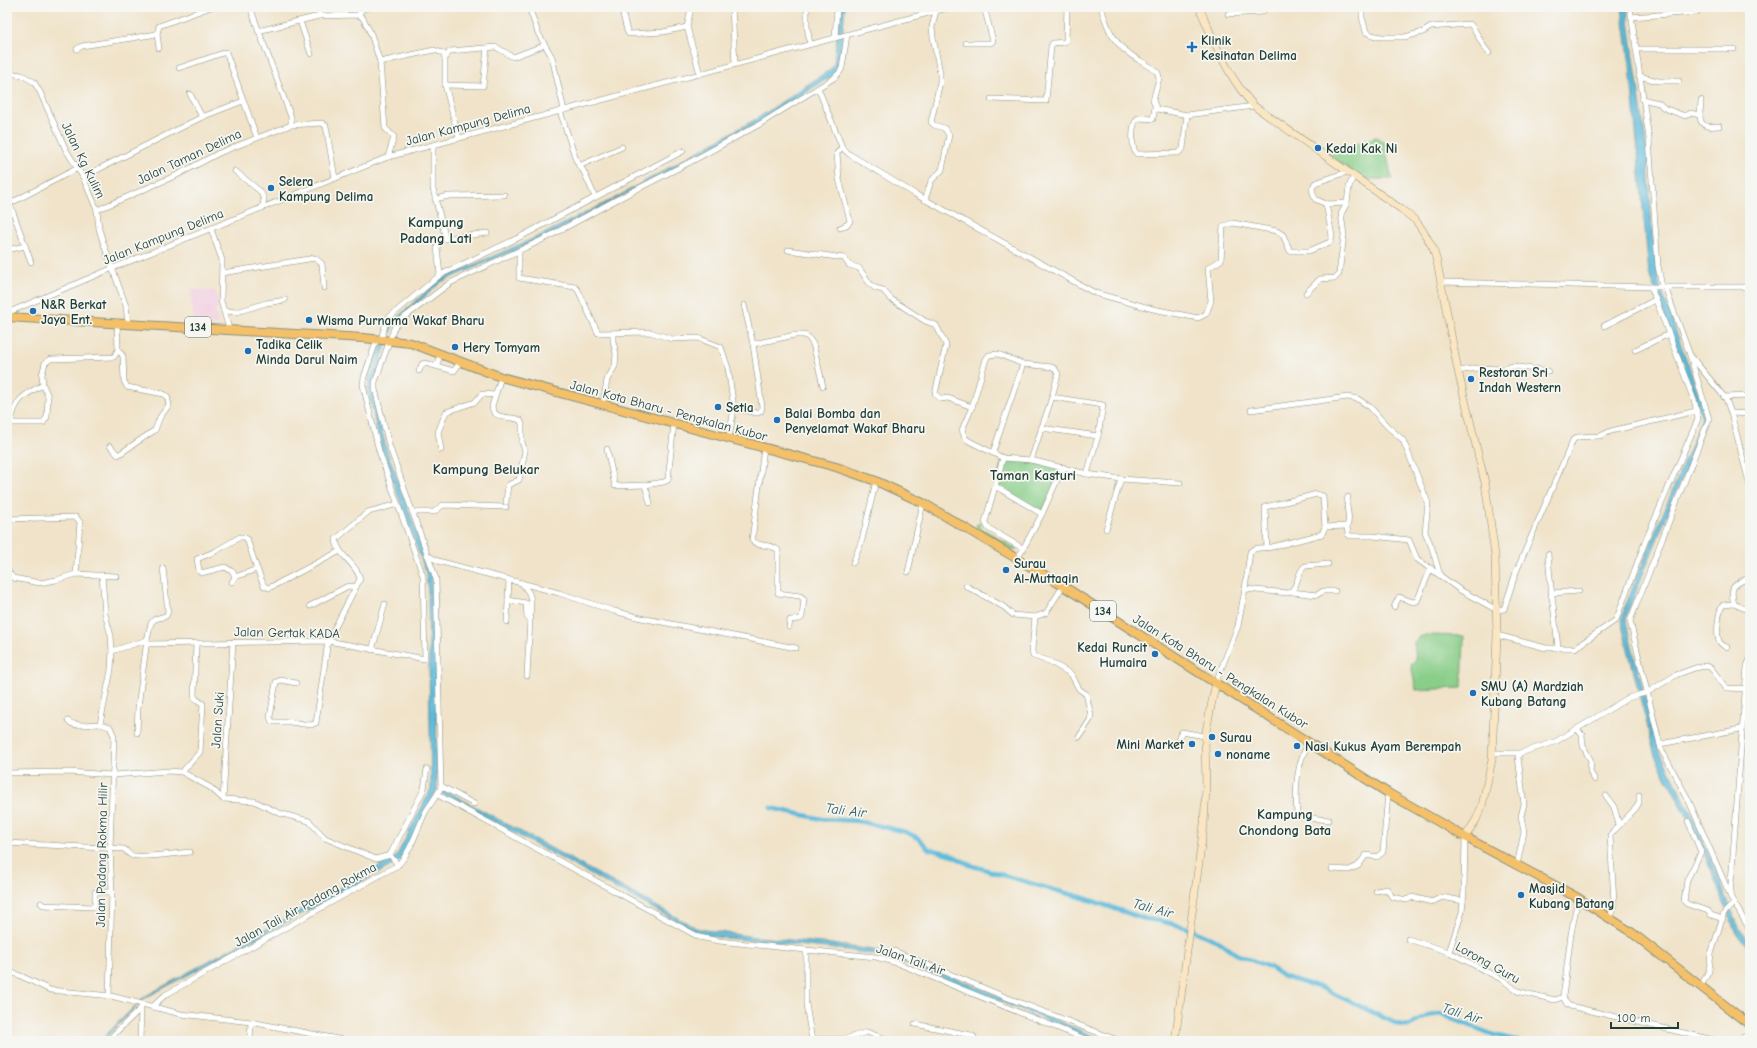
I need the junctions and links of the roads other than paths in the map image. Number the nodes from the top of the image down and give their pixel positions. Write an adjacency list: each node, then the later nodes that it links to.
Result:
1 (211, 7): 28 (street)
2 (250, 7): 27 (street)
3 (319, 7): 23 (street)
4 (369, 7): 22 (street)
5 (529, 7): 33 (street)
6 (621, 7): 26 (street)
7 (732, 7): 43 (street)
8 (807, 7): 32 (street)
9 (837, 7): 30 (street)
10 (952, 7): 19 (street, Jalan Kampung Delima)
11 (984, 7): 31 (street)
12 (1067, 7): 52 (street)
13 (1102, 7): 57 (street)
14 (1199, 7): 56 (street)
15 (1266, 7): 21 (street)
16 (1362, 7): 39 (street)
17 (1630, 7): 24 (street)
18 (691, 8): 26 (street)
19 (936, 12): 29 (street, Jalan Kampung Delima); 80 (street)
20 (1698, 12): 24 (street)
21 (1228, 14)
22 (360, 15): 23 (street); 42 (street)
23 (320, 16): 25 (street)
24 (1631, 17): 36 (street)
25 (300, 21): 27 (street); 40 (street)
26 (687, 27): 46 (street)
27 (258, 31): 62 (street)
28 (157, 34): 34 (street); 37 (street)
29 (847, 35): 30 (street, Jalan Kampung Delima); 50 (street)
30 (835, 38): 32 (street, Jalan Kampung Delima)
31 (966, 43)
32 (810, 44): 43 (street, Jalan Kampung Delima)
33 (545, 45): 35 (street); 58 (street)
34 (159, 48)
35 (487, 48): 41 (street); 49 (street)
36 (1636, 48): 38 (street); 47 (street)
37 (78, 49)
38 (1734, 49)
39 (1489, 53)
40 (311, 54)
41 (445, 58): 42 (street); 49 (street)
42 (380, 62): 70 (street)
43 (735, 64): 46 (street, Jalan Kampung Delima)
44 (179, 68): 54 (street)
45 (7, 73): 72 (street, Jalan Kg Kulim)
46 (700, 74): 58 (street, Jalan Kampung Delima)
47 (1639, 76): 48 (street); 53 (street)
48 (1678, 82)
49 (445, 85): 65 (street)
50 (818, 88): 68 (street); 93 (street)
51 (190, 94): 61 (street)
52 (991, 99)
53 (1642, 99): 60 (street); 100 (street)
54 (243, 100): 61 (street); 64 (street)
55 (1701, 100): 60 (street)
56 (1254, 106): 59 (street); 74 (street)
57 (1155, 107): 59 (street); 59 (street)
58 (562, 110): 65 (street, Jalan Kampung Delima); 71 (street)
59 (1186, 115)
60 (1700, 115): 63 (street)
61 (202, 117): 75 (street)
62 (291, 125): 64 (street, Jalan Taman Delima); 76 (street, Jalan Taman Delima)
63 (1719, 126)
64 (257, 138): 85 (street, Jalan Taman Delima)
65 (459, 138): 66 (street, Jalan Kampung Delima)
66 (433, 145): 70 (street, Jalan Kampung Delima); 79 (street)
67 (622, 147): 71 (street)
68 (842, 147): 80 (street); 86 (street)
69 (683, 151): 78 (street)
70 (388, 157): 76 (street, Jalan Kampung Delima)
71 (579, 166): 78 (street)
72 (78, 168): 75 (street, Jalan Kg Kulim); 83 (street)
73 (235, 171): 84 (street)
74 (1350, 174): 81 (street); 82 (street); 98 (street)
75 (82, 177): 85 (street, Jalan Kg Kulim)
76 (335, 178): 84 (street, Jalan Kampung Delima)
77 (504, 195): 79 (street)
78 (595, 197): 97 (street)
79 (435, 199): 89 (street)
80 (925, 200): 82 (street)
81 (1347, 203): 82 (street); 103 (street)
82 (1326, 204)
83 (8, 205): 90 (street)
84 (262, 208): 87 (street, Jalan Kampung Delima)
85 (97, 210): 95 (street, Jalan Kg Kulim)
86 (840, 228)
87 (211, 229): 95 (street, Jalan Kampung Delima); 96 (street)
88 (487, 233): 89 (street)
89 (444, 239): 97 (street)
90 (25, 246): 91 (street); 94 (street)
91 (7, 250)
92 (788, 250): 136 (street)
93 (519, 252): 114 (street); 116 (street)
94 (31, 262)
95 (114, 268): 108 (street, Jalan Kampung Delima); 111 (street, Jalan Kg Kulim)
96 (222, 273): 102 (street); 107 (street)
97 (440, 275): 116 (street)
98 (1441, 282): 99 (street); 125 (street)
99 (1651, 287): 100 (street); 105 (street)
100 (1663, 287): 101 (street); 121 (street)
101 (1750, 287)
102 (324, 288)
103 (1306, 293)
104 (285, 300): 107 (street)
105 (1655, 300): 112 (street); 115 (street)
106 (744, 305): 117 (street)
107 (224, 311): 113 (street)
108 (7, 313)
109 (7, 317): 110 (main road, 134)
110 (117, 322): 111 (main road, 134); 118 (street)
111 (128, 324): 113 (main road, 134)
112 (1604, 326)
113 (229, 329): 116 (main road, 134)
114 (613, 334): 135 (street); 137 (street)
115 (1669, 334): 119 (street); 139 (street)
116 (382, 339): 120 (main road, Jalan Kota Bharu - Pengkalan Kubor / 134); 165 (street); 166 (street, Jalan Tali Air Padang Rokma)
117 (753, 344): 130 (street); 137 (street)
118 (118, 350): 129 (street); 147 (street)
119 (1635, 350)
120 (441, 353): 122 (main road, Jalan Kota Bharu - Pengkalan Kubor / 134); 124 (street)
121 (1690, 355): 134 (street); 226 (street)
122 (461, 361): 124 (street); 128 (main road, Jalan Kota Bharu - Pengkalan Kubor / 134)
123 (1023, 364): 133 (street); 136 (street); 151 (street)
124 (436, 366): 126 (street)
125 (1458, 370): 127 (street); 205 (street)
126 (419, 371)
127 (1548, 371)
128 (501, 377): 131 (street); 135 (main road, Jalan Kota Bharu - Pengkalan Kubor / 134)
129 (43, 384): 143 (street); 143 (street)
130 (823, 386)
131 (495, 395): 150 (street); 166 (street)
132 (1750, 396): 134 (street)
133 (1052, 397): 144 (street); 145 (street)
134 (1724, 397): 140 (street)
135 (603, 404): 142 (main road, Jalan Kota Bharu - Pengkalan Kubor / 134)
136 (972, 407): 151 (street)
137 (734, 408): 146 (street)
138 (1252, 410): 187 (street)
139 (1696, 411): 205 (street); 218 (street)
140 (1731, 413): 141 (street); 161 (street)
141 (1750, 414)
142 (674, 423): 146 (main road, Jalan Kota Bharu - Pengkalan Kubor / 134); 159 (street)
143 (9, 424)
144 (1041, 428): 145 (street); 153 (street)
145 (1098, 436): 155 (street)
146 (728, 438): 148 (main road, Jalan Kota Bharu - Pengkalan Kubor / 134)
147 (110, 446)
148 (764, 448): 157 (main road, Jalan Kota Bharu - Pengkalan Kubor / 134); 210 (street)
149 (607, 449): 159 (street)
150 (441, 450)
151 (993, 452): 152 (street)
152 (1003, 458): 153 (street); 160 (street)
153 (1031, 460): 154 (street)
154 (1063, 467): 155 (street); 167 (street)
155 (1087, 474): 156 (street)
156 (1121, 479): 158 (street); 171 (street)
157 (876, 480): 164 (main road, Jalan Kota Bharu - Pengkalan Kubor / 134); 178 (street)
158 (1180, 483)
159 (645, 484): 163 (street)
160 (995, 486): 167 (street); 173 (street)
161 (1750, 486)
162 (1348, 497): 169 (street)
163 (650, 503)
164 (923, 503): 177 (main road, Jalan Kota Bharu - Pengkalan Kubor / 134); 184 (street)
165 (398, 504): 174 (street); 219 (street, Jalan Gertak KADA)
166 (412, 512): 176 (street, Jalan Tali Air Padang Rokma)
167 (1042, 514): 173 (street)
168 (7, 519): 185 (street)
169 (1347, 526): 170 (street); 181 (street)
170 (1326, 527): 172 (street); 172 (street)
171 (1106, 528)
172 (1267, 548): 195 (street)
173 (1024, 549): 177 (street)
174 (340, 552): 182 (street); 194 (street)
175 (1548, 554): 199 (street)
176 (427, 555): 190 (street); 244 (street, Jalan Tali Air Padang Rokma)
177 (1018, 558): 193 (main road, Jalan Kota Bharu - Pengkalan Kubor / 134)
178 (853, 563)
179 (1328, 564): 198 (street)
180 (163, 568): 213 (street)
181 (1431, 568): 187 (street); 204 (street)
182 (257, 569): 182 (street)
183 (7, 570): 185 (street)
184 (908, 572)
185 (76, 574): 186 (street)
186 (102, 575): 188 (street); 220 (street)
187 (1440, 575): 205 (street)
188 (116, 576)
189 (1750, 577): 202 (street)
190 (509, 580): 191 (street); 200 (street)
191 (522, 583): 208 (street); 217 (street)
192 (966, 586): 207 (street)
193 (1063, 586): 207 (street); 223 (main road, Jalan Kota Bharu - Pengkalan Kubor / 134)
194 (356, 587): 203 (street); 212 (street)
195 (1245, 589): 198 (street); 223 (street)
196 (1579, 590): 199 (street)
197 (1335, 591): 198 (street)
198 (1292, 592)
199 (1551, 596): 218 (street)
200 (508, 600): 208 (street); 209 (street)
201 (385, 604): 219 (street)
202 (1734, 604): 206 (street); 216 (street)
203 (310, 606)
204 (1394, 607)
205 (1497, 610): 211 (street)
206 (1750, 611)
207 (1035, 617): 233 (street)
208 (531, 618): 222 (street)
209 (507, 622)
210 (789, 627)
211 (1497, 635): 218 (street); 237 (street)
212 (328, 641): 214 (street, Jalan Gertak KADA); 219 (street, Jalan Gertak KADA); 224 (street)
213 (147, 642): 215 (street, Jalan Gertak KADA); 220 (street, Jalan Gertak KADA); 231 (street)
214 (234, 642): 215 (street, Jalan Gertak KADA); 249 (street, Jalan Suki)
215 (196, 644): 240 (street)
216 (1727, 647)
217 (796, 648)
218 (1558, 648)
219 (372, 650)
220 (112, 651): 228 (street)
221 (1750, 659): 225 (street)
222 (527, 676)
223 (1216, 682): 232 (street); 235 (main road, Jalan Kota Bharu - Pengkalan Kubor / 134)
224 (296, 683)
225 (1747, 689): 226 (street); 230 (street)
226 (1647, 693): 229 (street); 236 (street)
227 (68, 721): 228 (street)
228 (100, 724): 242 (street, Jalan Padang Rokma Hilir)
229 (1577, 729): 238 (street); 243 (street)
230 (1741, 729): 236 (street); 264 (street)
231 (137, 733)
232 (1206, 736): 234 (street); 296 (street)
233 (1080, 737)
234 (1180, 737)
235 (1310, 742): 245 (main road, Jalan Kota Bharu - Pengkalan Kubor / 134); 251 (street)
236 (1660, 744): 264 (street)
237 (1492, 753): 238 (street); 254 (street)
238 (1520, 753): 260 (street)
239 (427, 769): 258 (street)
240 (182, 772): 242 (street); 249 (street)
241 (7, 773): 242 (street)
242 (113, 774): 256 (street, Jalan Padang Rokma Hilir)
243 (1594, 780)
244 (441, 786): 246 (street, Jalan Tali Air Padang Rokma); 250 (street)
245 (1388, 793): 254 (main road, Jalan Kota Bharu - Pengkalan Kubor / 134); 261 (street)
246 (438, 794): 259 (street, Jalan Tali Air Padang Rokma); 273 (street, Jalan Tali Air)
247 (1639, 795): 253 (street)
248 (1606, 796): 253 (street)
249 (223, 799): 258 (street)
250 (474, 804)
251 (1329, 820)
252 (1688, 821): 270 (street)
253 (1619, 825): 269 (street)
254 (1465, 837): 260 (main road, Jalan Kota Bharu - Pengkalan Kubor / 134); 266 (street)
255 (7, 843): 256 (street)
256 (110, 848): 257 (street); 263 (street, Jalan Padang Rokma Hilir)
257 (190, 852)
258 (390, 855): 259 (street)
259 (397, 864): 281 (street, Jalan Tali Air Padang Rokma)
260 (1517, 865): 265 (main road, Jalan Kota Bharu - Pengkalan Kubor / 134)
261 (1332, 869)
262 (1376, 891): 266 (street)
263 (112, 892): 267 (street); 278 (street, Jalan Padang Rokma Hilir)
264 (1730, 895): 268 (street)
265 (1578, 898): 269 (main road, Jalan Kota Bharu - Pengkalan Kubor / 134); 279 (street)
266 (1463, 901): 275 (street)
267 (41, 903)
268 (1732, 904): 270 (street); 271 (street)
269 (1610, 917): 277 (main road, Jalan Kota Bharu - Pengkalan Kubor / 134)
270 (1722, 919): 277 (street)
271 (1750, 930)
272 (1408, 938): 275 (street, Lorong Guru)
273 (806, 950): 287 (street); 294 (street, Jalan Tali Air)
274 (894, 951): 295 (street, Jalan Tali Air)
275 (1449, 952): 279 (street, Lorong Guru)
276 (7, 971): 278 (street)
277 (1701, 986): 284 (main road, Jalan Kota Bharu - Pengkalan Kubor / 134)
278 (109, 996): 280 (street)
279 (1563, 997): 286 (street)
280 (143, 1006): 281 (street); 289 (street); 290 (street)
281 (152, 1007): 282 (street)
282 (251, 1022): 291 (street); 292 (street)
283 (915, 1024): 293 (street)
284 (1750, 1025)
285 (1750, 1034): 299 (street)
286 (1687, 1035): 297 (street); 298 (street)
287 (812, 1040): 288 (street)
288 (888, 1040)
289 (107, 1041)
290 (140, 1041)
291 (250, 1041)
292 (348, 1041)
293 (974, 1041)
294 (1090, 1041)
295 (1120, 1041)
296 (1175, 1041)
297 (1686, 1041)
298 (1718, 1041)
299 (1736, 1041)

